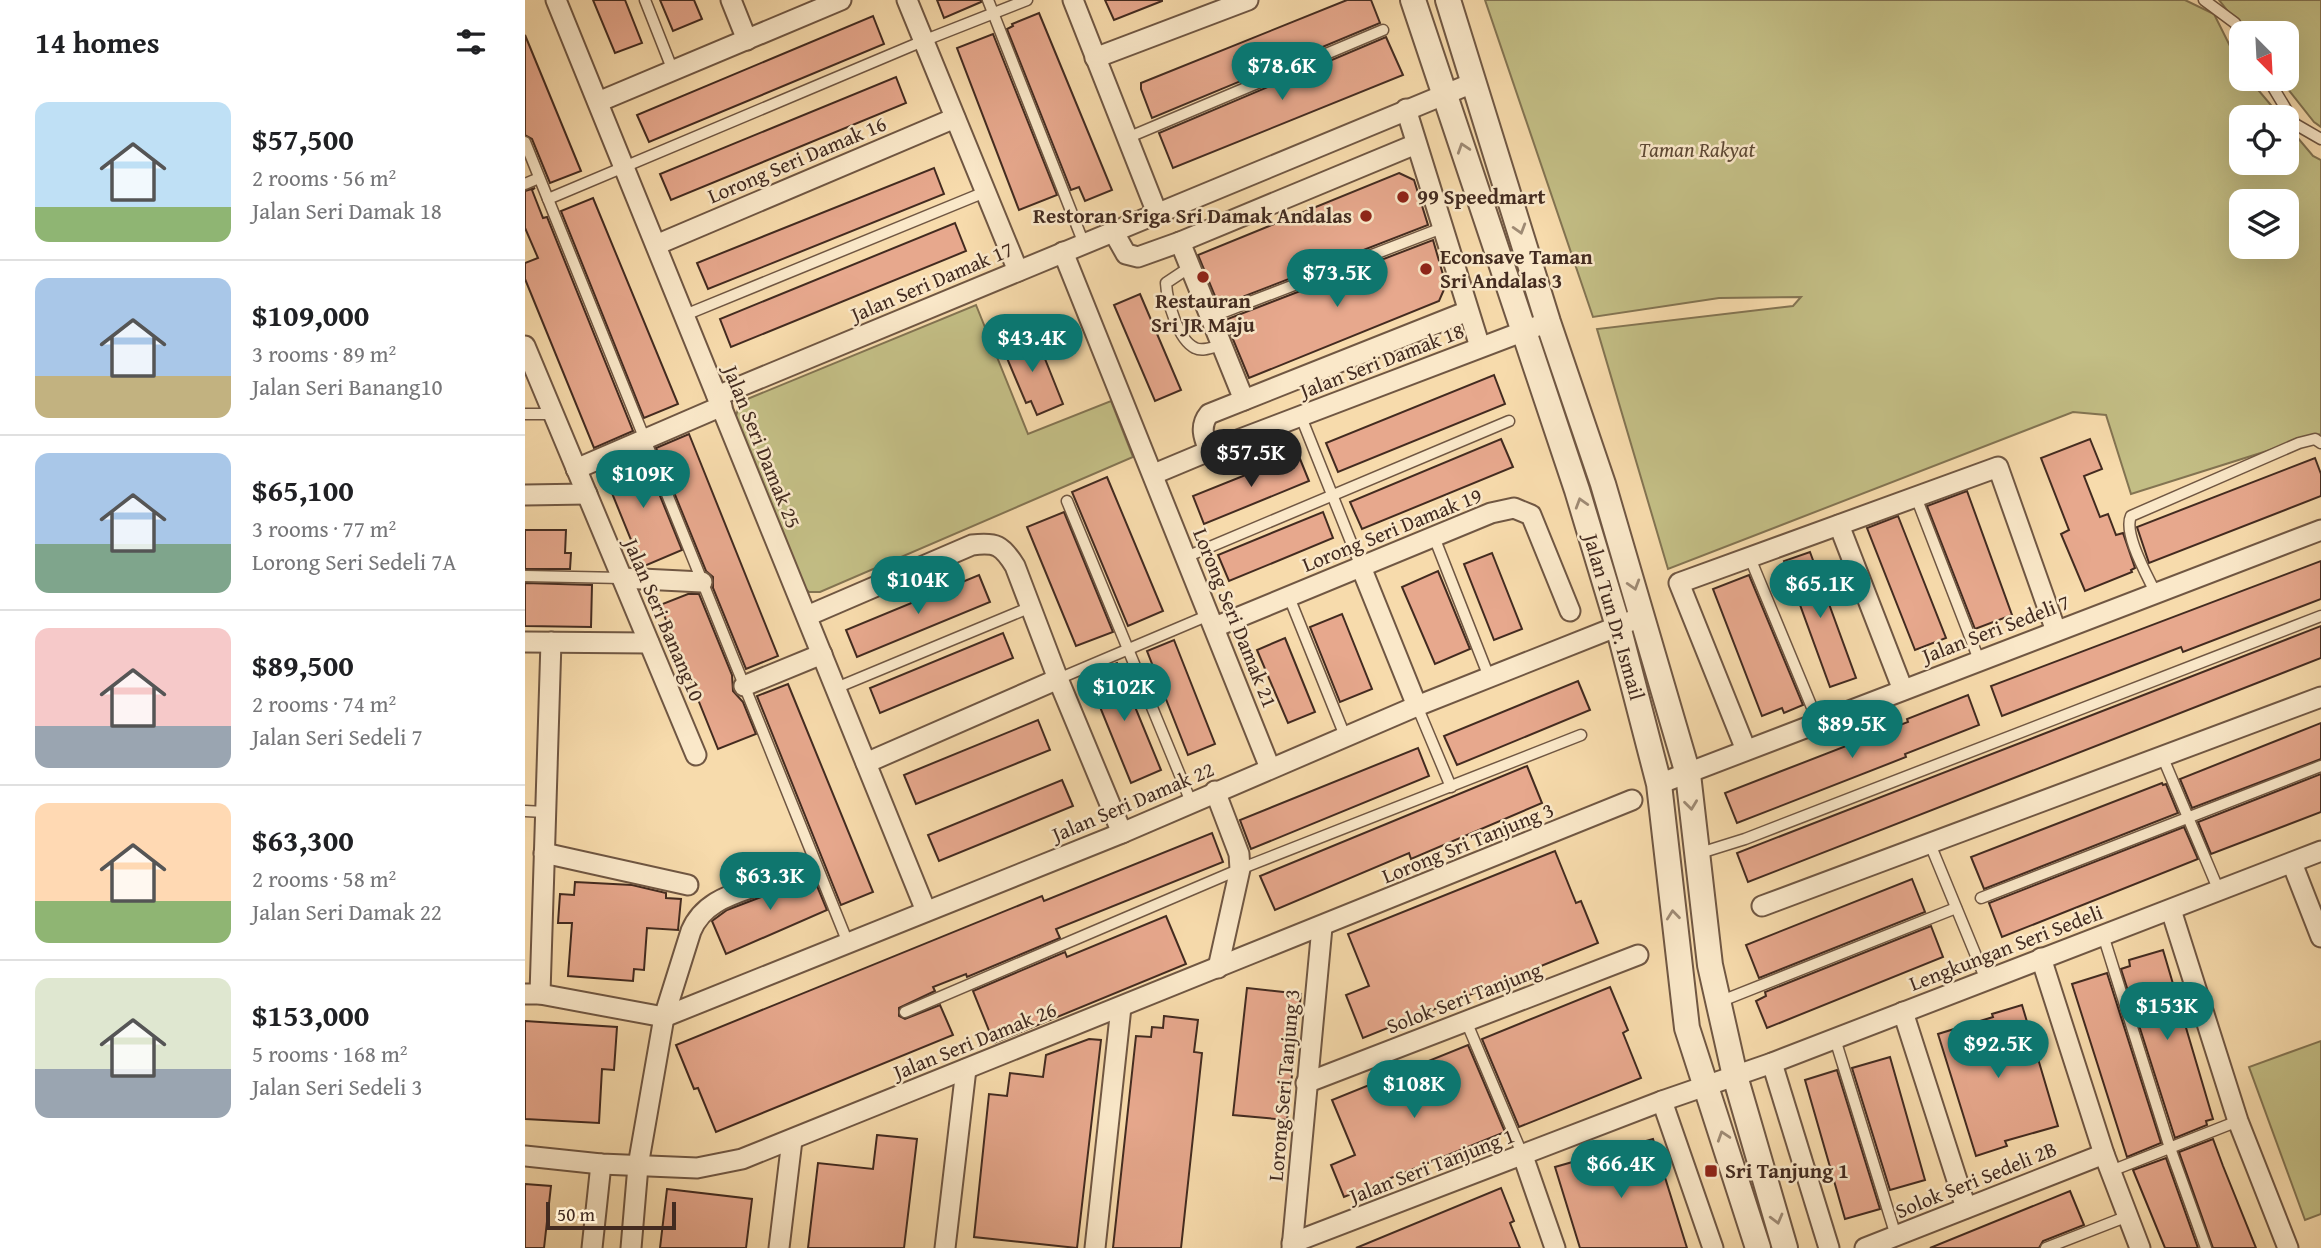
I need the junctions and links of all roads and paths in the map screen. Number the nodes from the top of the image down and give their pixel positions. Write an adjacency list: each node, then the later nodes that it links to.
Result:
1 (556, 0): 24 (street, Jalan Seri Damak 25)
2 (645, 0): 20 (lane)
3 (731, 0): 17 (street)
4 (841, 0): 13 (street)
5 (907, 0): 18 (street)
6 (988, 0): 14 (lane)
7 (1027, 0): 14 (lane)
8 (1073, 0): 19 (street)
9 (1248, 0): 19 (street)
10 (1413, 0): 23 (street, Jalan Tun Dr. Ismail)
11 (1448, 0): 21 (street, Jalan Tun Dr. Ismail)
12 (2204, 0): 15 (lane)
13 (815, 5): 17 (street)
14 (994, 13): 18 (lane); 40 (lane)
15 (2232, 21)
16 (1384, 30): 27 (lane)
17 (747, 40): 20 (street)
18 (923, 41): 26 (street); 31 (lane)
19 (1095, 58): 27 (street)
20 (673, 71): 24 (street)
21 (1475, 82): 23 (street, Jalan Seri Damak 17); 48 (street, Jalan Tun Dr. Ismail, one-way to 48)
22 (2275, 91): 28 (lane)
23 (1445, 93): 25 (street, Jalan Seri Damak 17); 49 (street, Jalan Tun Dr. Ismail, one-way to 23)
24 (598, 103): 31 (street, Jalan Seri Damak 25)
25 (1406, 109): 30 (street); 36 (street, Jalan Seri Damak 17)
26 (955, 118): 34 (street); 41 (street, Lorong Seri Damak 16)
27 (1127, 138): 36 (street)
28 (2321, 139)
29 (525, 142): 32 (lane)
30 (1416, 144): 37 (street); 39 (street)
31 (624, 168): 35 (lane); 41 (street, Jalan Seri Damak 25)
32 (539, 178): 33 (lane); 35 (lane)
33 (525, 184)
34 (985, 192): 44 (street); 46 (lane)
35 (548, 200): 59 (lane)
36 (1157, 213): 38 (street, Jalan Seri Damak 17)
37 (1442, 228): 45 (street); 47 (lane)
38 (1113, 231): 39 (street); 40 (street, Jalan Seri Damak 17)
39 (1180, 242): 43 (street)
40 (1084, 244): 42 (street, Jalan Seri Damak 17)
41 (656, 245): 46 (street, Jalan Seri Damak 25)
42 (1063, 252): 44 (street, Jalan Seri Damak 17); 63 (street, Lorong Seri Damak 21)
43 (1190, 267): 47 (street); 50 (lane)
44 (1018, 271): 54 (street, Jalan Seri Damak 17)
45 (1468, 311): 51 (street); 53 (street)
46 (684, 316): 54 (street, Jalan Seri Damak 25)
47 (1211, 317): 50 (street)
48 (1548, 322): 49 (street, Jalan Seri Damak 18); 84 (street, Jalan Tun Dr. Ismail, one-way to 84)
49 (1524, 331): 51 (street, Jalan Seri Damak 18); 86 (street, Jalan Tun Dr. Ismail, one-way to 49)
50 (1222, 345): 53 (street)
51 (1481, 347): 57 (street, Jalan Seri Damak 18)
52 (525, 348): 56 (street, Jalan Seri Banang10)
53 (1244, 400): 61 (street)
54 (719, 401): 59 (street, Jalan Seri Damak 17); 82 (street, Jalan Seri Damak 25)
55 (525, 414): 56 (lane)
56 (553, 414): 62 (street, Jalan Seri Banang10)
57 (1301, 417): 61 (street, Jalan Seri Damak 18); 65 (lane)
58 (1509, 421): 65 (lane)
59 (645, 440): 62 (street, Jalan Seri Damak 17); 77 (lane)
60 (2321, 443): 78 (lane)
61 (1209, 451): 63 (street, Jalan Seri Damak 18)
62 (576, 469): 64 (street, Jalan Seri Banang10)
63 (1154, 474): 72 (street, Lorong Seri Damak 21)
64 (587, 494): 66 (street); 76 (street, Jalan Seri Banang10)
65 (1332, 494): 72 (lane); 74 (lane)
66 (525, 495)
67 (1916, 497): 69 (street); 87 (street); 93 (lane)
68 (1067, 501): 91 (lane)
69 (1839, 526): 73 (street); 98 (street)
70 (2321, 530): 78 (street, Jalan Seri Sedeli 7)
71 (1434, 537): 74 (street, Lorong Seri Damak 19); 81 (street, Lorong Seri Damak 19); 94 (lane)
72 (1186, 558): 85 (street, Lorong Seri Damak 21)
73 (1750, 558): 101 (lane); 104 (street)
74 (1361, 567): 79 (street, Lorong Seri Damak 19); 100 (street)
75 (525, 576): 76 (lane)
76 (622, 578): 77 (street); 90 (street, Jalan Seri Banang10)
77 (702, 582): 96 (lane)
78 (2155, 592): 87 (street, Jalan Seri Sedeli 7)
79 (1289, 597): 85 (street, Lorong Seri Damak 19); 103 (lane)
80 (1031, 607): 82 (street); 95 (street); 97 (lane)
81 (1570, 611)
82 (807, 616): 92 (street, Jalan Seri Damak 25)
83 (2321, 616): 123 (lane)
84 (1643, 617): 86 (street, Jalan Seri Damak 22); 110 (street, Jalan Tun Dr. Ismail)
85 (1212, 621): 91 (lane); 109 (street, Lorong Seri Damak 21)
86 (1618, 626): 94 (street, Jalan Seri Damak 22); 111 (street, Jalan Tun Dr. Ismail)
87 (2056, 631): 93 (street, Jalan Seri Sedeli 7)
88 (525, 642): 89 (street)
89 (551, 642): 90 (street); 117 (street)
90 (649, 643): 105 (street, Jalan Seri Banang10)
91 (1128, 649): 95 (lane); 115 (lane)
92 (822, 654): 96 (street); 97 (street, Jalan Seri Damak 25)
93 (1979, 660): 98 (street, Jalan Seri Sedeli 7)
94 (1489, 677): 100 (street, Jalan Seri Damak 22)
95 (1058, 679): 107 (street); 119 (street)
96 (744, 686): 137 (lane)
97 (836, 688): 107 (street, Jalan Seri Damak 25)
98 (1903, 690): 101 (street, Jalan Seri Sedeli 7)
99 (2321, 697): 106 (street)
100 (1417, 706): 103 (street, Jalan Seri Damak 22); 112 (lane)
101 (1818, 722): 104 (street, Jalan Seri Sedeli 7)
102 (1581, 735): 112 (lane)
103 (1345, 736): 109 (street, Jalan Seri Damak 22)
104 (1746, 750): 110 (street, Jalan Seri Sedeli 7)
105 (696, 755)
106 (2162, 758): 118 (lane); 120 (street)
107 (866, 763): 133 (street, Jalan Seri Damak 25)
108 (2321, 766): 118 (lane)
109 (1270, 768): 113 (street, Jalan Seri Damak 22)
110 (1688, 774): 111 (street, Jalan Seri Sedeli 7); 123 (street, Jalan Tun Dr. Ismail, one-way to 123)
111 (1659, 784): 154 (street, Jalan Tun Dr. Ismail, one-way to 111)
112 (1451, 787): 125 (lane)
113 (1215, 791): 115 (street, Jalan Seri Damak 22); 125 (street)
114 (1632, 800): 134 (street, Lorong Sri Tanjung 3)
115 (1191, 802): 119 (street, Jalan Seri Damak 22)
116 (525, 811): 117 (lane)
117 (545, 812): 122 (street)
118 (2187, 818): 128 (lane); 129 (lane)
119 (1122, 833): 133 (street, Jalan Seri Damak 22)
120 (1930, 844): 130 (street); 131 (lane)
121 (2321, 851): 124 (street, Lengkungan Seri Sedeli)
122 (544, 853): 127 (street); 142 (street)
123 (1697, 854): 143 (street, Jalan Tun Dr. Ismail)
124 (2292, 863): 128 (street, Lengkungan Seri Sedeli); 136 (street)
125 (1240, 869): 140 (street); 145 (lane)
126 (764, 883): 147 (street)
127 (688, 885)
128 (2219, 891): 132 (street, Lengkungan Seri Sedeli)
129 (1981, 898)
130 (1762, 906)
131 (1956, 908): 141 (lane); 143 (lane)
132 (2171, 909): 135 (street, Lengkungan Seri Sedeli); 156 (street)
133 (926, 911): 137 (street, Jalan Seri Damak 22)
134 (1322, 927): 140 (street, Jalan Seri Damak 26); 153 (street, Lorong Seri Tanjung 3)
135 (2103, 935): 139 (street, Lengkungan Seri Sedeli); 158 (lane)
136 (2321, 937)
137 (848, 943): 147 (street, Jalan Seri Damak 22)
138 (1638, 955): 148 (street, Solok Seri Tanjung)
139 (2041, 958): 141 (street, Lengkungan Seri Sedeli); 161 (street)
140 (1218, 968): 144 (street, Jalan Seri Damak 26)
141 (1986, 981): 146 (street, Lengkungan Seri Sedeli)
142 (532, 994): 147 (street)
143 (1718, 1002): 152 (street, Jalan Tun Dr. Ismail)
144 (1121, 1007): 151 (street, Jalan Seri Damak 26); 173 (street)
145 (905, 1012)
146 (1903, 1012): 149 (street, Lengkungan Seri Sedeli); 164 (street)
147 (664, 1017): 163 (street)
148 (1466, 1021): 153 (street, Solok Seri Tanjung); 160 (lane)
149 (1835, 1039): 150 (street, Lengkungan Seri Sedeli); 166 (lane)
150 (1772, 1063): 152 (street, Lengkungan Seri Sedeli); 178 (street)
151 (966, 1069): 157 (street, Jalan Seri Damak 26); 171 (street)
152 (1735, 1076): 154 (street, Lengkungan Seri Sedeli); 177 (street, Jalan Tun Dr. Ismail, one-way to 177)
153 (1306, 1083): 167 (street, Lorong Seri Tanjung 3)
154 (1706, 1086): 155 (street, Jalan Seri Tanjung 1); 176 (street, Jalan Tun Dr. Ismail, one-way to 154)
155 (1661, 1101): 160 (street, Jalan Seri Tanjung 1); 175 (street)
156 (2238, 1121): 158 (lane); 183 (street)
157 (792, 1140): 163 (street, Jalan Seri Damak 26); 170 (street)
158 (2170, 1148): 161 (lane); 182 (lane)
159 (525, 1156): 162 (street, Jalan Seri Damak 26)
160 (1523, 1156): 167 (street, Jalan Seri Tanjung 1); 174 (street)
161 (2107, 1163): 164 (street, Solok Seri Sedeli 2B); 165 (street)
162 (601, 1164): 163 (street, Jalan Seri Damak 26); 168 (street)
163 (638, 1166): 169 (street)
164 (1966, 1208): 166 (street, Solok Seri Sedeli 2B)
165 (2128, 1216): 180 (lane); 181 (street)
166 (1896, 1236): 179 (street, Solok Seri Sedeli 2B)
167 (1292, 1245)
168 (592, 1248)
169 (631, 1248)
170 (779, 1248)
171 (945, 1248): 172 (lane)
172 (951, 1248)
173 (1095, 1248)
174 (1555, 1248)
175 (1713, 1248)
176 (1758, 1248)
177 (1785, 1248)
178 (1829, 1248)
179 (1865, 1248)
180 (2046, 1248)
181 (2140, 1248)
182 (2206, 1248)
183 (2288, 1248)

